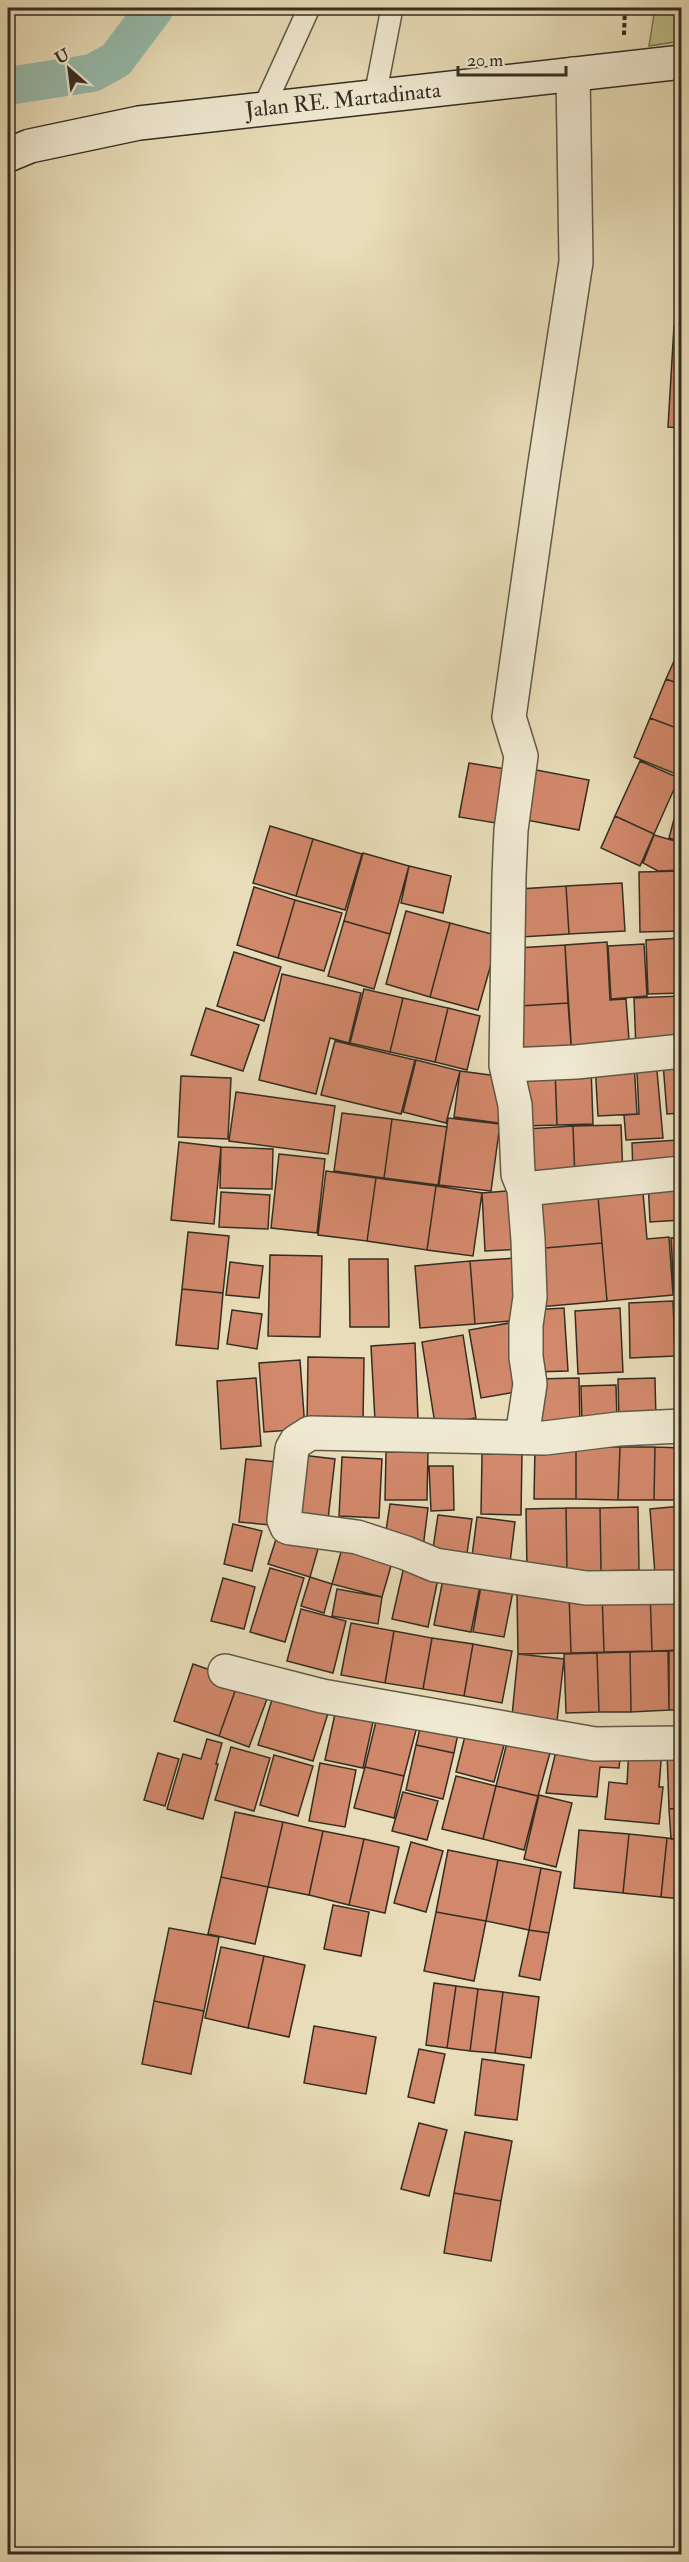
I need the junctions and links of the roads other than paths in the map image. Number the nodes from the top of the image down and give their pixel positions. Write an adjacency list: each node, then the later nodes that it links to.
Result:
1 (309, 8): 6 (lane)
2 (392, 8): 5 (lane)
3 (681, 62): 4 (street, Jalan RE. Martadinata)
4 (573, 74): 5 (street, Jalan RE. Martadinata); 9 (street)
5 (375, 96): 6 (street, Jalan RE. Martadinata)
6 (263, 109): 7 (street, Jalan RE. Martadinata)
7 (8, 155)
8 (681, 1051): 9 (street)
9 (506, 1065): 11 (street)
10 (681, 1173): 11 (street)
11 (524, 1189): 13 (street)
12 (681, 1426): 13 (street)
13 (522, 1437): 14 (street)
14 (681, 1587)
15 (225, 1671): 16 (street)
16 (681, 1743)

